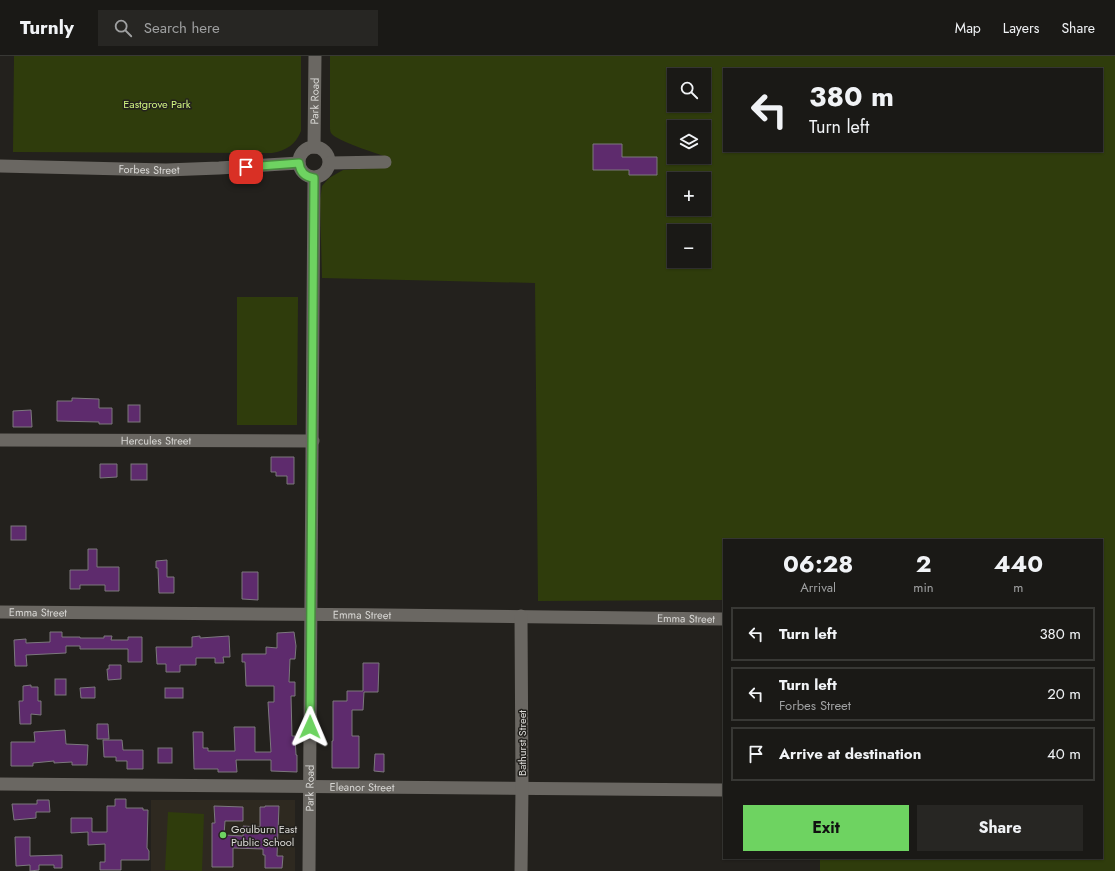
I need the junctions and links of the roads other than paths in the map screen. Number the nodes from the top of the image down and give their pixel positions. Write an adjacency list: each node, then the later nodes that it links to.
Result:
1 (315, 56): 2 (street, Park Road)
2 (314, 147): 4 (street); 5 (street)
3 (385, 162): 5 (street)
4 (299, 163): 6 (street, Forbes Street); 7 (street)
5 (330, 163): 7 (street)
6 (0, 166)
7 (314, 178): 9 (street, Park Road)
8 (0, 440): 9 (street, Hercules Street)
9 (313, 441): 11 (street, Park Road)
10 (0, 612): 11 (street, Emma Street)
11 (311, 614): 12 (street, Emma Street); 15 (street, Park Road)
12 (521, 616): 13 (street, Emma Street); 16 (street, Bathurst Street)
13 (723, 619)
14 (0, 784): 15 (street, Eleanor Street)
15 (310, 786): 16 (street, Eleanor Street); 18 (street, Park Road)
16 (522, 788): 17 (street, Eleanor Street); 19 (street, Bathurst Street)
17 (723, 790)
18 (309, 871)
19 (521, 871)

